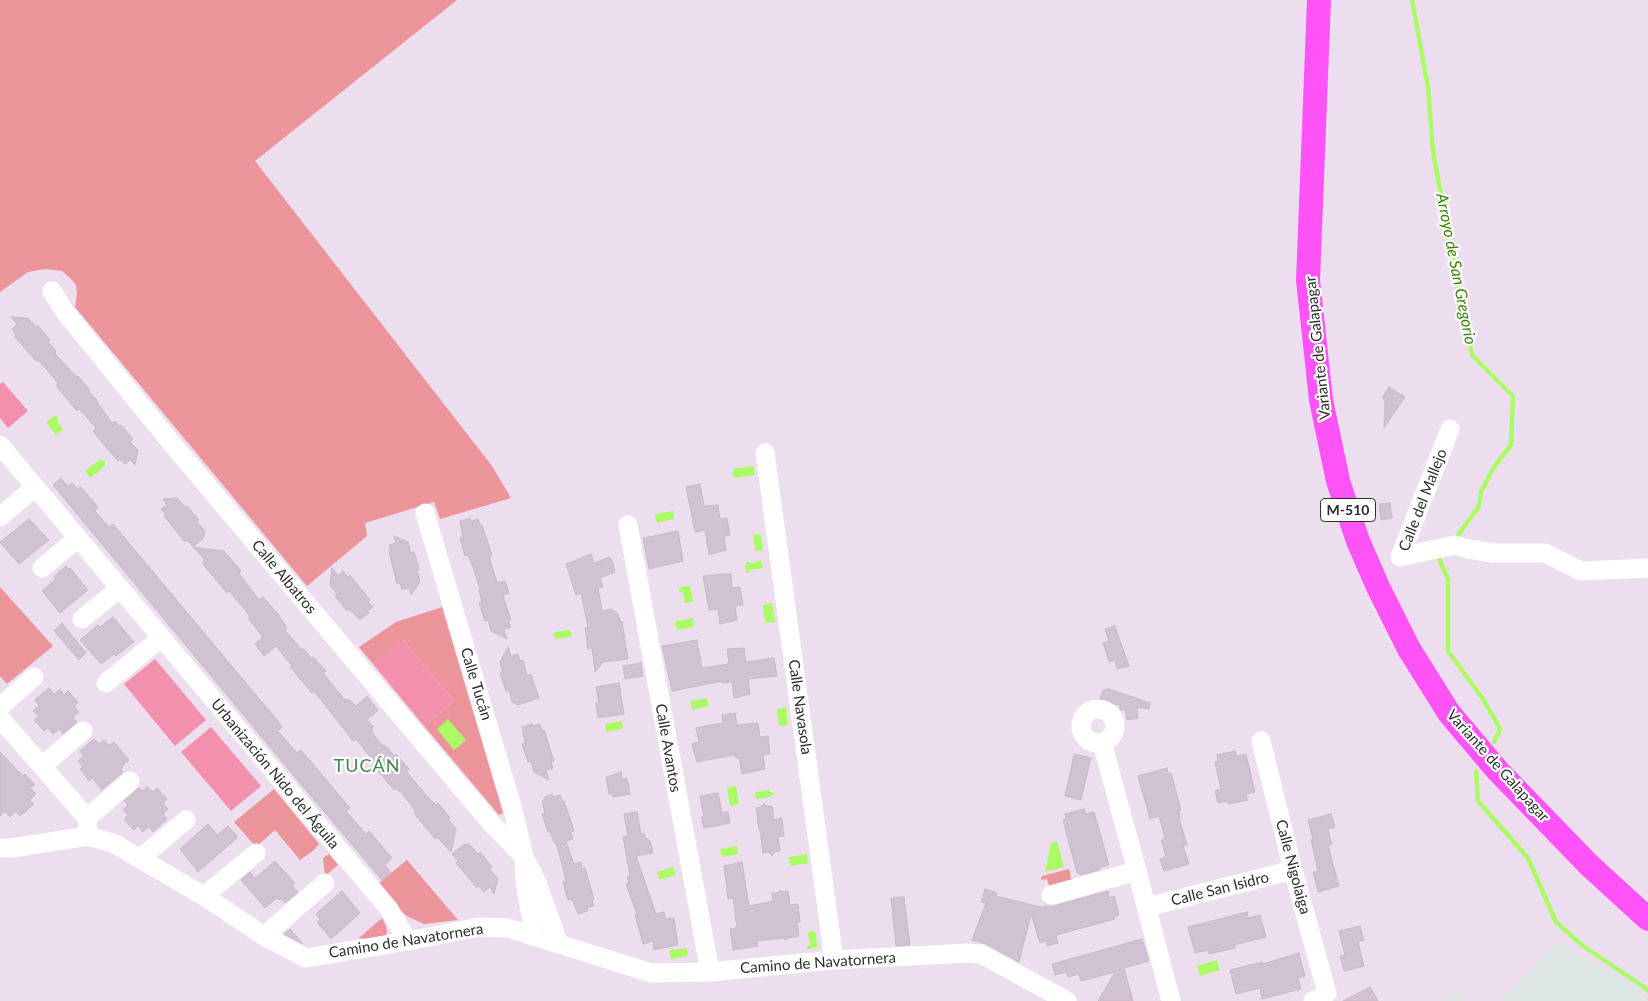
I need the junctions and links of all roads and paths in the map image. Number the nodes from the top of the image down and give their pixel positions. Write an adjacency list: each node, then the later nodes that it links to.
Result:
1 (1319, 0): 37 (main road, Variante de Galapagar / M-510)
2 (52, 292): 29 (street, Calle Albatros)
3 (1450, 429): 12 (street, Calle del Mallejo)
4 (0, 445): 6 (street, Urbanización Nido del Águila)
5 (765, 453): 42 (street, Calle Navasola)
6 (35, 487): 8 (street); 10 (street, Urbanización Nido del Águila)
7 (425, 512): 29 (street, Calle Tucán)
8 (0, 516)
9 (628, 525): 43 (street, Calle Avantos)
10 (78, 538): 11 (street); 13 (street, Urbanización Nido del Águila)
11 (42, 568)
12 (1648, 568)
13 (120, 588): 14 (street); 15 (street, Urbanización Nido del Águila)
14 (82, 619)
15 (161, 638): 17 (street); 40 (street, Urbanización Nido del Águila)
16 (34, 677): 18 (street)
17 (106, 683)
18 (0, 707)
19 (4, 730): 23 (street)
20 (83, 732): 23 (street)
21 (1261, 741): 31 (street, Calle Nigolaiga)
22 (1102, 743): 32 (street)
23 (42, 766): 26 (street)
24 (130, 781): 26 (street)
25 (186, 820): 30 (street)
26 (88, 827): 27 (street, Camino de Navatornera); 30 (street, Camino de Navatornera)
27 (0, 848)
28 (256, 853): 35 (street)
29 (524, 857): 39 (street, Calle Tucán); 41 (street, Calle Tucán)
30 (141, 858): 35 (street, Camino de Navatornera)
31 (1293, 870): 36 (street, Calle San Isidro); 44 (street, Calle Nigolaiga)
32 (1138, 871): 34 (street); 36 (street)
33 (325, 883): 38 (street)
34 (1051, 895)
35 (204, 896): 38 (street, Camino de Navatornera)
36 (1147, 907): 46 (street)
37 (1648, 919)
38 (264, 936): 40 (street, Camino de Navatornera)
39 (532, 936): 40 (street, Camino de Navatornera); 41 (street, Camino de Navatornera)
40 (408, 941)
41 (559, 944): 43 (street, Camino de Navatornera)
42 (834, 960): 43 (street, Camino de Navatornera); 45 (street, Camino de Navatornera)
43 (710, 972)
44 (1320, 997)
45 (1067, 1001)
46 (1171, 1001)

